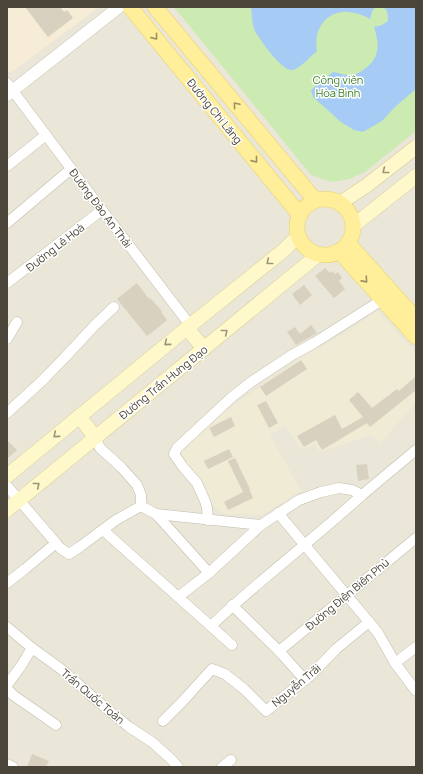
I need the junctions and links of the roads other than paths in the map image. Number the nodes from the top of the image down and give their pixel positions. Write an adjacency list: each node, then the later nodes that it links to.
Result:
1 (119, 7): 4 (street)
2 (130, 7): 13 (main road, Đường Chi Lăng, one-way to 13)
3 (155, 7): 10 (main road, Đường Chi Lăng, one-way to 3)
4 (9, 89): 5 (street, Đường Đào An Thái)
5 (46, 135): 7 (street); 8 (street, Đường Đào An Thái)
6 (416, 147): 11 (main road, one-way to 11)
7 (7, 166)
8 (71, 169): 12 (street, Đường Đào An Thái); 14 (street)
9 (416, 176): 15 (main road)
10 (315, 200): 11 (main road); 13 (main road)
11 (340, 203): 15 (main road)
12 (102, 210): 19 (street, Đường Lê Hoà); 24 (street, Đường Đào An Thái)
13 (299, 214): 16 (main road)
14 (7, 223)
15 (353, 226): 17 (main road)
16 (298, 236): 18 (main road); 24 (main road, one-way to 24)
17 (343, 247): 18 (main road); 20 (main road, one-way to 20); 22 (main road)
18 (319, 254): 27 (main road, Đường Trần Hưng Đạo, one-way to 18)
19 (7, 283)
20 (382, 300): 25 (main road); 40 (street)
21 (114, 307): 28 (street)
22 (416, 319)
23 (17, 322): 26 (street)
24 (188, 326): 27 (main road); 29 (main road, one-way to 29)
25 (416, 337)
26 (7, 339)
27 (204, 349): 30 (main road, Đường Trần Hưng Đạo)
28 (7, 413)
29 (79, 416): 30 (main road); 32 (main road, one-way to 32)
30 (96, 437): 35 (main road, Đường Trần Hưng Đạo, one-way to 30); 36 (street)
31 (416, 450): 34 (street)
32 (7, 476)
33 (7, 486): 35 (street)
34 (362, 495): 38 (street); 45 (street)
35 (19, 500): 37 (main road, Đường Trần Hưng Đạo); 44 (street)
36 (141, 506): 39 (street); 42 (street)
37 (7, 510)
38 (278, 513): 41 (street); 45 (street)
39 (156, 514): 40 (street); 46 (street)
40 (208, 520): 41 (street)
41 (261, 525): 46 (street)
42 (103, 530): 44 (street); 49 (street)
43 (416, 538): 48 (street, Đường Điện Biên Phủ)
44 (56, 544): 47 (street)
45 (305, 545): 48 (street); 50 (street)
46 (209, 572): 49 (street)
47 (7, 583)
48 (346, 595): 51 (street); 57 (street, Đường Điện Biên Phủ)
49 (178, 597): 52 (street)
50 (232, 606): 52 (street); 57 (street)
51 (368, 622): 58 (street); 59 (street, Nguyễn Trãi)
52 (211, 626): 54 (street)
53 (8, 629): 56 (street, Trần Quốc Toản)
54 (232, 645)
55 (416, 647): 58 (street)
56 (32, 648): 62 (street); 66 (street, Trần Quốc Toản)
57 (279, 651): 59 (street)
58 (395, 663): 60 (street)
59 (305, 680): 61 (street, Nguyễn Trãi)
60 (416, 691)
61 (163, 721)
62 (56, 725)
63 (231, 760): 67 (street)
64 (7, 764): 65 (street)
65 (13, 767)
66 (178, 767)
67 (222, 767)

